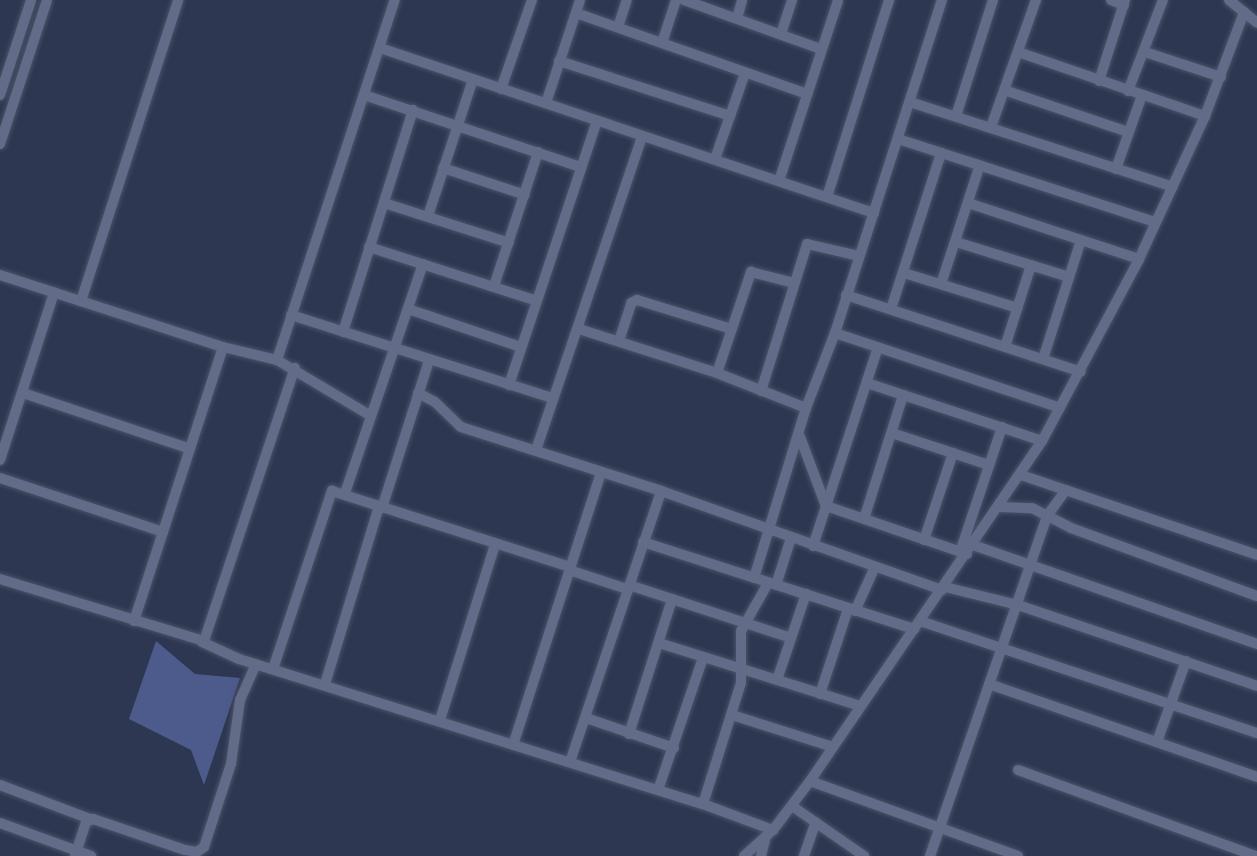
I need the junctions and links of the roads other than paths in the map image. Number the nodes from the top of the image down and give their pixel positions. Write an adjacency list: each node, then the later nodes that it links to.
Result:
1 (31, 0): 32 (street)
2 (47, 0): 57 (street)
3 (178, 0): 90 (street)
4 (395, 0): 28 (street)
5 (532, 0): 38 (street)
6 (580, 0): 22 (street)
7 (627, 0): 25 (street)
8 (676, 0): 27 (street)
9 (684, 0): 23 (street)
10 (742, 0): 23 (street)
11 (792, 0): 26 (street)
12 (838, 0): 29 (street)
13 (889, 0): 68 (street)
14 (942, 0): 45 (street)
15 (993, 0): 49 (street)
16 (1036, 0): 30 (street)
17 (1111, 0): 20 (street)
18 (1163, 0): 31 (street)
19 (1229, 0): 21 (street)
20 (1124, 2): 37 (street)
21 (1244, 12): 24 (street); 35 (street)
22 (576, 13): 25 (street); 33 (street)
23 (736, 18): 26 (street)
24 (1257, 23)
25 (618, 27): 27 (street)
26 (781, 34): 29 (street)
27 (662, 43): 34 (street)
28 (380, 48): 36 (street); 41 (street)
29 (822, 49): 42 (street)
30 (1018, 52): 37 (street); 39 (street)
31 (1144, 52): 35 (street); 40 (street)
32 (5, 58): 43 (street)
33 (559, 62): 46 (street); 48 (street)
34 (745, 73): 42 (street); 48 (street)
35 (1221, 77): 50 (street)
36 (473, 79): 38 (street); 52 (street)
37 (1099, 81): 40 (street)
38 (501, 89): 46 (street)
39 (1004, 90): 53 (street); 54 (street)
40 (1128, 91): 44 (street)
41 (364, 94): 47 (street); 95 (street)
42 (807, 94): 65 (street)
43 (0, 95)
44 (1142, 95): 50 (street); 54 (street)
45 (910, 102): 49 (street); 56 (street)
46 (546, 103): 51 (street)
47 (413, 110): 52 (street); 69 (street)
48 (730, 116): 60 (street)
49 (956, 116): 53 (street)
50 (1205, 116): 66 (street)
51 (597, 121): 55 (street); 62 (street)
52 (458, 125): 58 (street); 63 (street)
53 (991, 128): 64 (street)
54 (1128, 132): 64 (street)
55 (642, 136): 60 (street); 96 (street)
56 (898, 139): 59 (street); 71 (street)
57 (0, 144)
58 (538, 152): 62 (street); 67 (street)
59 (941, 153): 61 (street); 82 (street)
60 (715, 159): 65 (street)
61 (980, 165): 70 (street); 73 (street)
62 (581, 167): 91 (street)
63 (443, 168): 67 (street); 72 (street)
64 (1116, 169): 66 (street)
65 (779, 181): 68 (street)
66 (1173, 187): 73 (street)
67 (525, 195): 76 (street)
68 (827, 197): 71 (street)
69 (384, 203): 72 (street); 77 (street)
70 (968, 203): 74 (street); 75 (street)
71 (874, 213): 78 (street)
72 (428, 216): 76 (street)
73 (1155, 222): 79 (street)
74 (1081, 240): 79 (street); 84 (street)
75 (956, 242): 81 (street); 86 (street)
76 (509, 243): 87 (street)
77 (369, 247): 80 (street); 98 (street)
78 (859, 255): 85 (street); 89 (street)
79 (1139, 259): 110 (street)
80 (423, 264): 87 (street); 93 (street)
81 (1031, 265): 84 (street); 92 (street)
82 (904, 273): 86 (street); 94 (street)
83 (0, 275): 88 (street)
84 (1069, 277): 106 (street)
85 (794, 283): 97 (street); 114 (street)
86 (940, 284): 92 (street)
87 (494, 286): 91 (street)
88 (54, 293): 90 (street); 115 (street)
89 (846, 294): 94 (street); 99 (street)
90 (81, 301): 102 (street)
91 (537, 301): 101 (street)
92 (1018, 308): 104 (street)
93 (408, 309): 101 (street); 105 (street)
94 (891, 309): 104 (street)
95 (291, 315): 98 (street); 107 (street)
96 (579, 329): 100 (street); 118 (street)
97 (732, 329): 100 (street); 111 (street)
98 (343, 332): 105 (street)
99 (835, 333): 103 (street); 119 (street)
100 (619, 341): 111 (street)
101 (521, 346): 113 (street)
102 (223, 347): 107 (street); 126 (street)
103 (878, 347): 112 (street); 120 (street)
104 (1005, 347): 106 (street)
105 (393, 349): 108 (street); 121 (street)
106 (1043, 358): 110 (street)
107 (277, 360): 109 (street)
108 (429, 361): 113 (street); 116 (street)
109 (295, 368): 121 (street); 168 (street)
110 (1081, 372): 120 (street)
111 (717, 373): 114 (street)
112 (867, 383): 117 (street); 137 (street)
113 (509, 385): 118 (street)
114 (761, 391): 119 (street)
115 (23, 393): 126 (street); 129 (street)
116 (418, 393): 127 (street); 138 (street)
117 (903, 396): 122 (street); 123 (street)
118 (553, 398): 127 (street)
119 (806, 408): 124 (street)
120 (1060, 408): 125 (street)
121 (371, 416): 136 (street)
122 (1002, 427): 125 (street); 130 (street)
123 (892, 433): 128 (street); 141 (street)
124 (800, 437): 137 (street); 142 (street)
125 (1042, 441): 132 (street)
126 (190, 450): 143 (street)
127 (536, 450): 131 (street)
128 (953, 453): 130 (street); 145 (street)
129 (0, 460)
130 (989, 465): 149 (street)
131 (601, 472): 135 (street); 153 (street)
132 (1021, 475): 134 (street); 139 (street)
133 (0, 478): 143 (street)
134 (1066, 490): 140 (street); 150 (street)
135 (661, 491): 142 (street); 146 (street)
136 (345, 493): 138 (street); 175 (street)
137 (826, 506): 141 (street); 148 (street)
138 (381, 507): 147 (street); 178 (street)
139 (999, 507): 140 (street); 149 (street)
140 (1047, 516): 151 (street); 160 (street)
141 (864, 519): 145 (street)
142 (769, 529): 144 (street); 154 (street)
143 (163, 532): 164 (street)
144 (791, 538): 148 (street); 156 (street)
145 (924, 540): 149 (street)
146 (643, 542): 154 (street); 157 (street)
147 (495, 544): 153 (street); 186 (street)
148 (813, 546): 152 (street)
149 (967, 550): 151 (street); 158 (street)
150 (1257, 555)
151 (1030, 566): 162 (street); 170 (street)
152 (875, 567): 158 (street); 163 (street)
153 (570, 569): 157 (street); 190 (street)
154 (754, 578): 156 (street)
155 (0, 579): 164 (street)
156 (772, 584): 159 (street); 165 (street)
157 (628, 587): 161 (street); 185 (street)
158 (943, 588): 162 (street); 166 (street)
159 (806, 594): 163 (street); 167 (street)
160 (1257, 596)
161 (672, 598): 165 (street); 169 (street)
162 (1018, 605): 171 (street); 173 (street)
163 (852, 610): 166 (street); 181 (street)
164 (134, 621): 168 (street)
165 (744, 622): 167 (street); 176 (street)
166 (917, 625): 171 (street); 183 (street)
167 (791, 638): 177 (street)
168 (202, 642): 174 (street)
169 (659, 643): 172 (street); 188 (street)
170 (1257, 644)
171 (1002, 649): 179 (street); 182 (street)
172 (703, 658): 176 (street); 192 (street)
173 (1186, 662): 180 (street); 182 (street)
174 (256, 664): 175 (street); 209 (street)
175 (273, 669): 178 (street)
176 (744, 670): 177 (street); 184 (street)
177 (777, 680): 181 (street)
178 (325, 684): 186 (street)
179 (989, 684): 189 (street); 204 (street)
180 (1257, 686)
181 (820, 694): 183 (street)
182 (1171, 704): 187 (street); 189 (street)
183 (860, 706): 191 (street)
184 (732, 715): 191 (street); 199 (street)
185 (586, 718): 188 (street); 193 (street)
186 (440, 720): 190 (street)
187 (1257, 733)
188 (629, 734): 192 (street)
189 (1157, 742): 195 (street)
190 (513, 745): 193 (street)
191 (833, 747): 196 (street)
192 (674, 748): 198 (street)
193 (570, 762): 198 (street)
194 (1018, 770): 217 (street)
195 (1257, 777)
196 (810, 781): 200 (street); 204 (street)
197 (0, 785): 201 (street)
198 (658, 790): 199 (street)
199 (703, 804): 205 (street)
200 (792, 806): 202 (street); 205 (street)
201 (90, 819): 208 (street); 209 (street)
202 (816, 822): 206 (street); 213 (street)
203 (0, 823): 208 (street)
204 (940, 826): 207 (street); 215 (street)
205 (769, 833): 211 (street); 212 (street)
206 (847, 851): 214 (street)
207 (995, 852): 216 (street)
208 (76, 853): 210 (street)
209 (197, 854)
210 (91, 856)
211 (744, 856)
212 (761, 856)
213 (804, 856)
214 (864, 856)
215 (930, 856)
216 (1018, 856)
217 (1255, 856)

